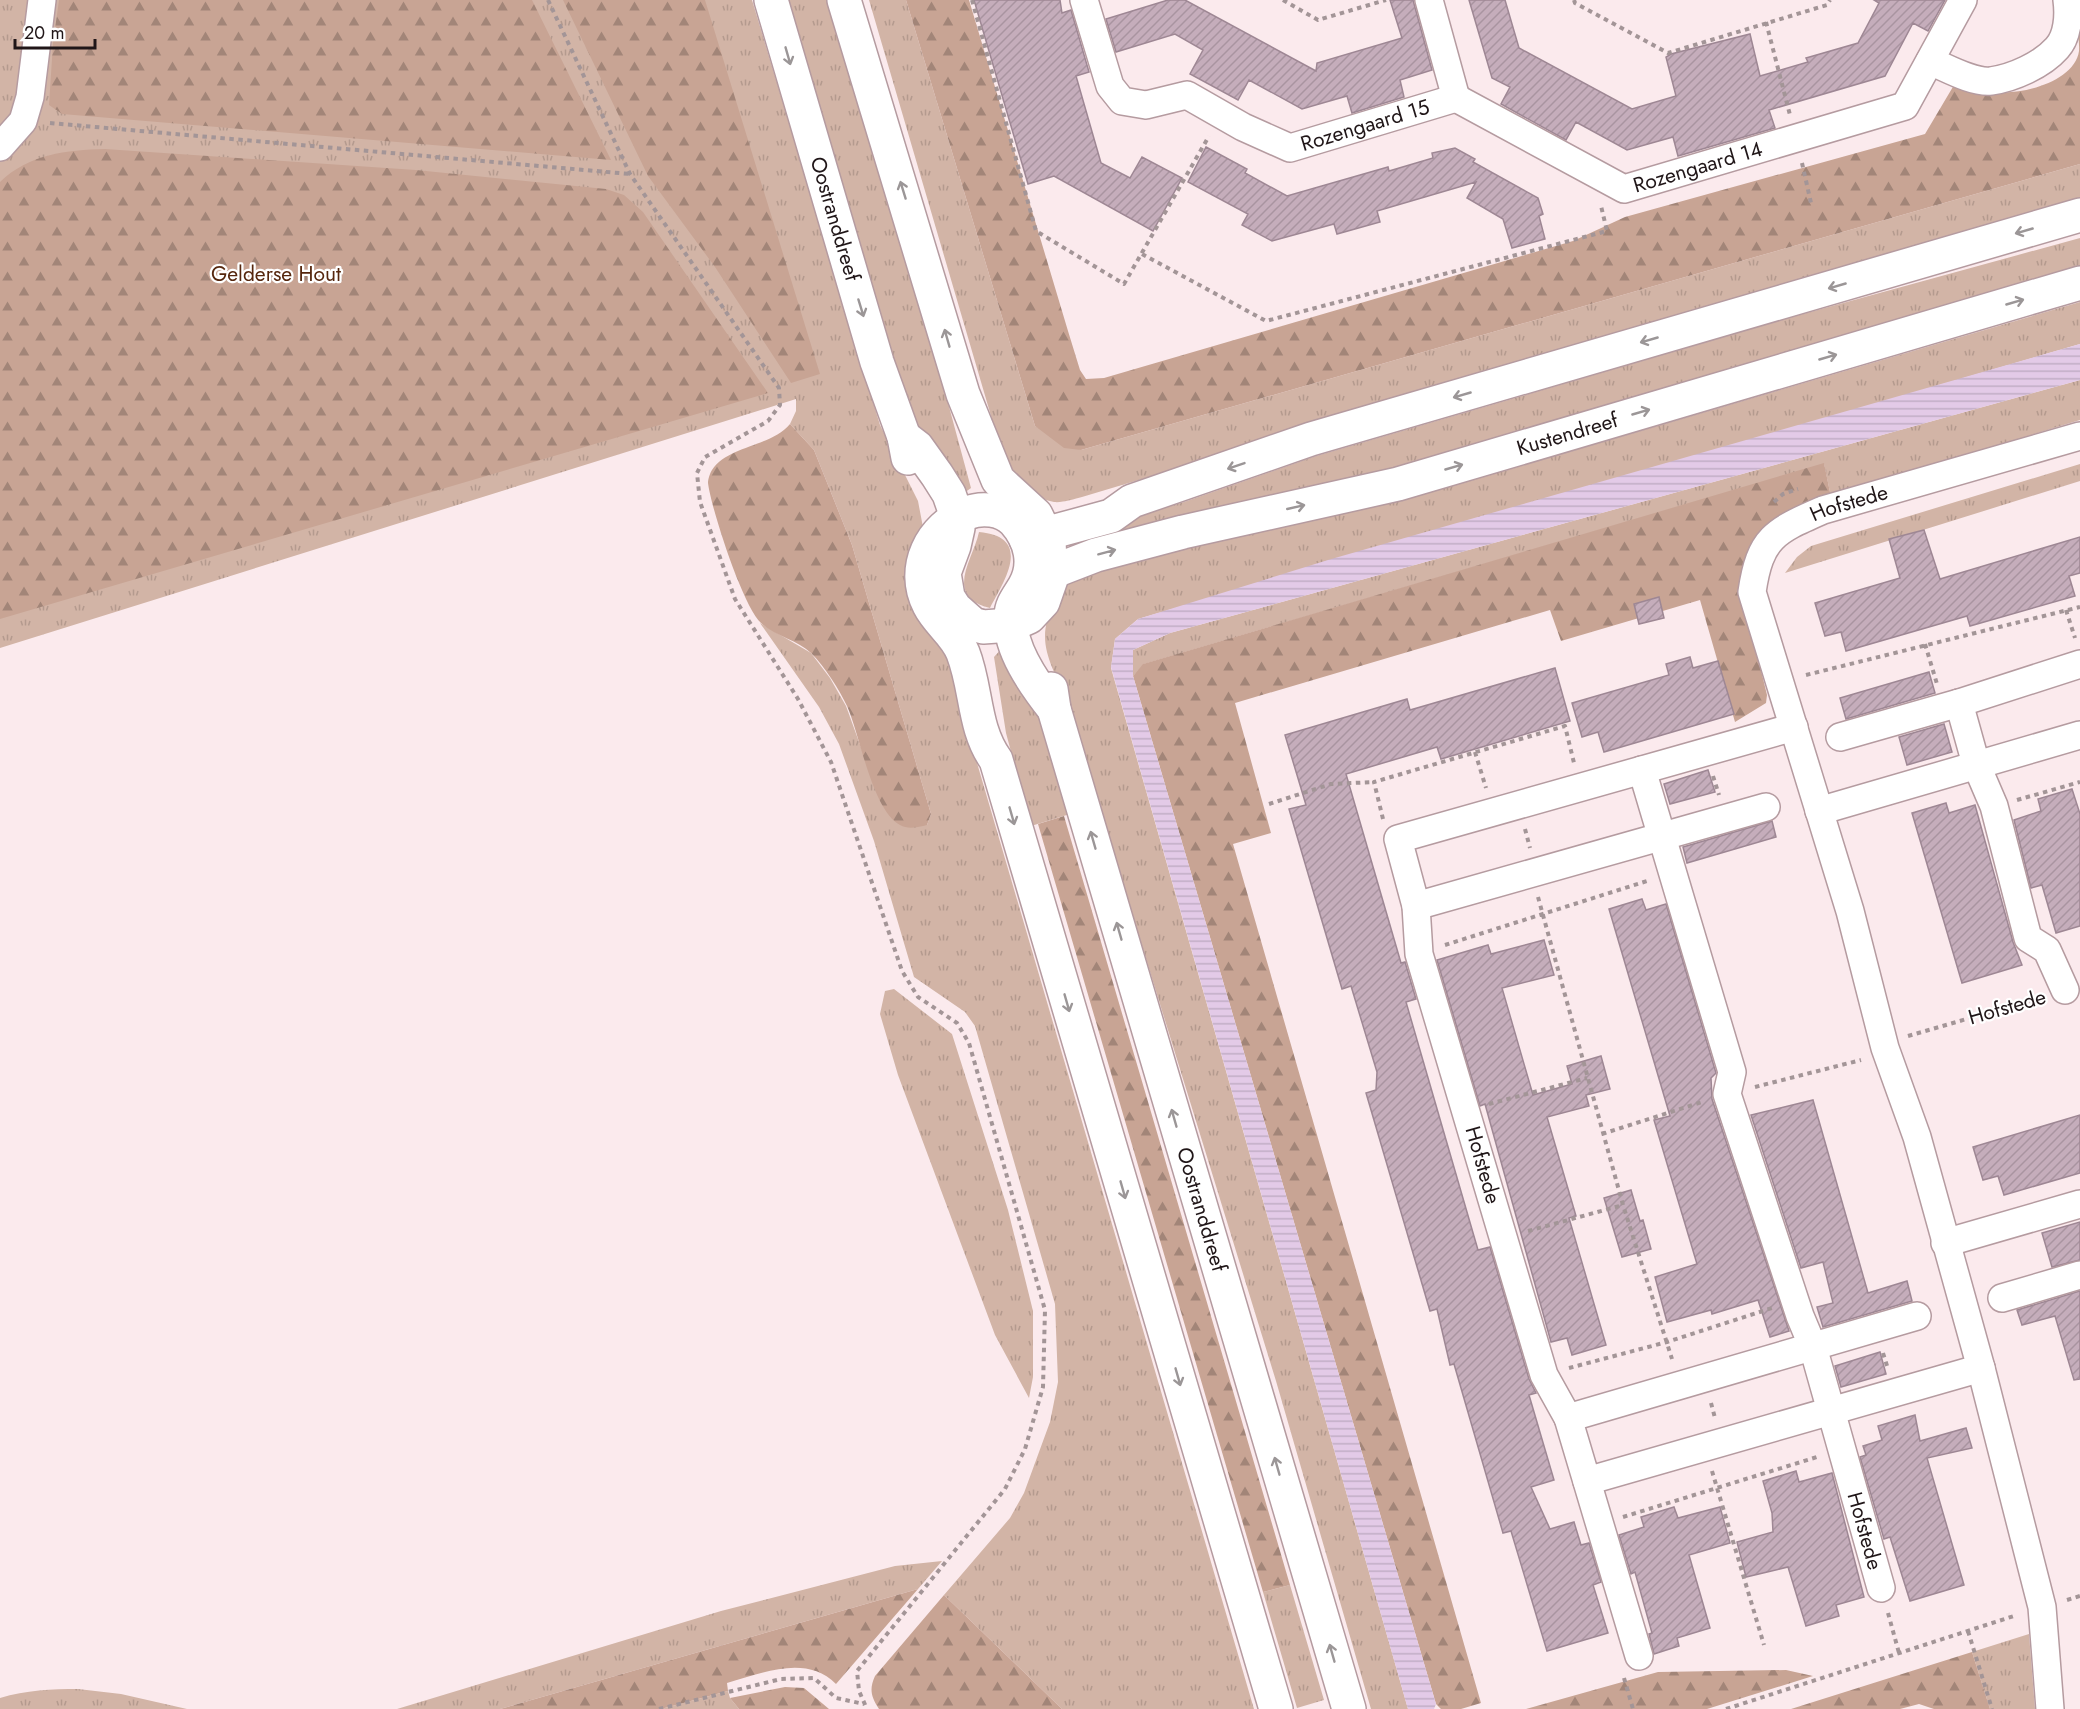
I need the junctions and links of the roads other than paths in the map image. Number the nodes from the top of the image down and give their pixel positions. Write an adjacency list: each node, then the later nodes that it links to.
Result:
1 (42, 0): 10 (street)
2 (771, 0): 15 (main road, Oostranddreef, one-way to 15)
3 (844, 0): 14 (main road, one-way to 3)
4 (1084, 0): 9 (street, Rozengaard 15)
5 (1429, 0): 9 (street)
6 (1963, 0): 8 (street, Rozengaard 14)
7 (2067, 0): 8 (street)
8 (1930, 62): 9 (street, Rozengaard 14)
9 (1456, 98)
10 (0, 147)
11 (2080, 214): 16 (main road, one-way to 16)
12 (2080, 283): 17 (main road, Kustendreef, one-way to 12)
13 (2080, 436): 22 (street, Hofstede)
14 (998, 499): 15 (main road); 16 (main road)
15 (949, 522): 19 (main road)
16 (1037, 531): 17 (main road); 18 (main road)
17 (1052, 572): 18 (main road)
18 (1020, 621): 19 (main road); 45 (main road, Oostranddreef, one-way to 18)
19 (966, 632): 44 (main road, one-way to 44)
20 (2078, 653): 21 (street)
21 (1952, 706): 24 (street); 25 (street, Hofstede)
22 (1794, 727): 26 (street); 28 (street, Hofstede)
23 (2080, 735): 25 (street)
24 (1840, 737)
25 (1976, 764): 28 (street); 31 (street, Hofstede)
26 (1642, 770): 29 (street, Hofstede); 30 (street, Hofstede)
27 (1766, 807): 29 (street)
28 (1819, 811): 33 (street, Hofstede)
29 (1661, 837): 30 (street); 37 (street, Hofstede)
30 (1416, 906): 40 (street, Hofstede)
31 (2065, 990)
32 (2080, 1204): 33 (street)
33 (1945, 1243): 38 (street, Hofstede)
34 (2080, 1275): 35 (street)
35 (2002, 1298)
36 (1917, 1316): 37 (street)
37 (1813, 1347): 39 (street, Hofstede); 40 (street)
38 (1981, 1368): 39 (street); 46 (street, Hofstede)
39 (1831, 1411): 41 (street); 42 (street, Hofstede)
40 (1568, 1418): 41 (street, Hofstede)
41 (1587, 1481): 43 (street, Hofstede)
42 (1881, 1588)
43 (1631, 1666)
44 (1276, 1709)
45 (1349, 1709)
46 (2050, 1709)

